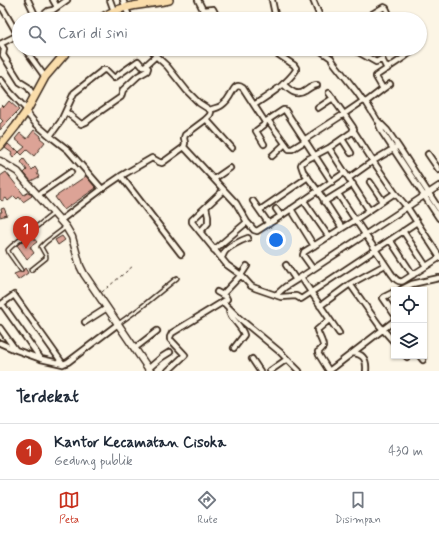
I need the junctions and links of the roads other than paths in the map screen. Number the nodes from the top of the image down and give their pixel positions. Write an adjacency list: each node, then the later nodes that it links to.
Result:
1 (28, 0): 15 (street)
2 (52, 0): 12 (street)
3 (67, 0): 12 (street)
4 (110, 0): 14 (street)
5 (123, 0): 13 (street)
6 (169, 0): 10 (main road)
7 (198, 0): 18 (street)
8 (272, 0): 19 (street)
9 (313, 0): 20 (street)
10 (153, 1): 13 (main road)
11 (0, 7): 23 (street)
12 (57, 7): 16 (street)
13 (126, 7): 14 (main road); 17 (street)
14 (114, 11)
15 (34, 12)
16 (47, 12)
17 (128, 12)
18 (214, 12)
19 (275, 12)
20 (318, 12)
21 (375, 12): 22 (street)
22 (388, 12)
23 (12, 25)
24 (12, 39): 25 (street)
25 (0, 44): 42 (street)
26 (31, 56): 35 (street)
27 (59, 56): 35 (main road)
28 (156, 56): 33 (street); 47 (street)
29 (280, 56): 37 (street)
30 (328, 56): 44 (street)
31 (365, 56): 34 (street)
32 (405, 56): 34 (street)
33 (145, 66): 49 (street); 49 (street)
34 (387, 69): 40 (street)
35 (46, 78): 42 (main road)
36 (0, 79): 48 (street)
37 (283, 84): 39 (street); 45 (street)
38 (390, 84): 40 (street)
39 (317, 85)
40 (383, 89): 44 (street)
41 (329, 93): 43 (street)
42 (34, 96): 48 (main road)
43 (333, 98): 46 (street); 50 (street)
44 (364, 102): 50 (street); 61 (street)
45 (254, 105): 47 (street); 52 (street)
46 (318, 108)
47 (210, 110): 51 (street)
48 (26, 111): 54 (street); 59 (main road)
49 (66, 112): 54 (street)
50 (344, 114): 53 (street); 56 (street)
51 (206, 119): 60 (street); 62 (street)
52 (266, 121): 56 (street); 57 (street); 58 (street)
53 (353, 130): 55 (street); 69 (street)
54 (50, 136): 82 (street)
55 (342, 139): 63 (street); 64 (street)
56 (305, 140): 58 (street); 67 (street)
57 (264, 144)
58 (285, 144): 66 (street)
59 (0, 146)
60 (184, 147): 74 (street); 77 (street)
61 (396, 147): 69 (street); 87 (street)
62 (232, 148)
63 (329, 148): 67 (street); 73 (street)
64 (352, 153)
65 (428, 154): 71 (street)
66 (272, 156)
67 (315, 156): 75 (street); 78 (street)
68 (0, 161): 88 (street)
69 (374, 162): 76 (street); 85 (street)
70 (230, 168): 77 (street)
71 (439, 168)
72 (71, 172): 88 (street)
73 (344, 173): 76 (street); 78 (street)
74 (121, 176): 82 (street); 119 (street)
75 (308, 177): 84 (street); 97 (street)
76 (349, 178): 80 (street)
77 (214, 179): 83 (street)
78 (332, 182): 84 (street)
79 (370, 182): 91 (street)
80 (353, 184): 86 (street); 99 (street)
81 (439, 186): 87 (street)
82 (102, 189): 103 (street)
83 (224, 190): 93 (street); 105 (street)
84 (318, 191): 90 (street); 92 (street)
85 (395, 193): 91 (street); 94 (street)
86 (338, 194): 92 (street); 104 (street)
87 (426, 194): 94 (street); 96 (street); 102 (street)
88 (38, 195): 100 (street)
89 (253, 201): 97 (street)
90 (304, 201): 98 (street); 113 (street)
91 (383, 201): 99 (street)
92 (324, 202): 109 (street)
93 (206, 207): 111 (street); 111 (street)
94 (407, 207): 106 (street); 112 (street)
95 (276, 209): 101 (street)
96 (439, 209)
97 (260, 210): 107 (street)
98 (291, 210): 101 (street); 116 (street)
99 (369, 210): 104 (street)
100 (54, 213): 103 (street); 127 (lane)
101 (281, 216): 107 (street)
102 (439, 218)
103 (61, 220): 108 (street)
104 (355, 220): 109 (street); 112 (street)
105 (247, 222): 107 (street); 117 (street)
106 (417, 222): 110 (street); 120 (street)
107 (269, 224)
108 (66, 227): 128 (lane); 145 (street)
109 (342, 228): 113 (street)
110 (403, 231): 115 (street); 125 (street)
111 (200, 232): 117 (street)
112 (364, 235): 118 (street); 126 (street)
113 (329, 237): 116 (street)
114 (248, 238): 121 (street)
115 (390, 240): 118 (street); 129 (street)
116 (314, 246): 126 (street)
117 (214, 250): 121 (street)
118 (375, 250): 123 (street); 138 (street)
119 (181, 254)
120 (439, 257): 125 (street)
121 (221, 258): 130 (street)
122 (286, 265): 134 (street)
123 (385, 265): 129 (street); 135 (street)
124 (247, 266): 130 (street)
125 (426, 266): 129 (street)
126 (313, 269): 131 (street)
127 (21, 270)
128 (31, 270)
129 (413, 274)
130 (241, 275): 139 (street); 141 (street)
131 (301, 277): 134 (street); 138 (street)
132 (177, 278): 151 (lane)
133 (439, 278): 136 (street)
134 (296, 280): 141 (street)
135 (350, 284): 144 (street); 153 (street)
136 (406, 287)
137 (217, 292): 139 (street)
138 (311, 292): 141 (street); 144 (street)
139 (222, 294): 142 (street)
140 (391, 294): 147 (street)
141 (276, 296)
142 (223, 302): 146 (street); 168 (street)
143 (1, 304): 163 (street); 166 (street)
144 (320, 306): 148 (street)
145 (107, 308): 149 (street); 151 (street)
146 (229, 308): 159 (street); 165 (street)
147 (391, 310)
148 (329, 320): 155 (street); 172 (street)
149 (86, 322)
150 (391, 323): 153 (street)
151 (118, 324): 158 (street); 166 (street)
152 (0, 328): 160 (street)
153 (382, 330): 156 (street); 162 (street)
154 (156, 331): 158 (street)
155 (339, 333)
156 (391, 339)
157 (0, 343): 160 (street)
158 (134, 348): 167 (street)
159 (234, 348)
160 (16, 350): 163 (street)
161 (170, 352): 167 (street)
162 (353, 353): 172 (street); 173 (street)
163 (41, 359): 166 (street)
164 (252, 359): 169 (street)
165 (287, 359): 170 (street); 171 (street)
166 (63, 364)
167 (149, 370)
168 (170, 370)
169 (260, 371)
170 (270, 371)
171 (299, 371)
172 (329, 371)
173 (366, 371)

